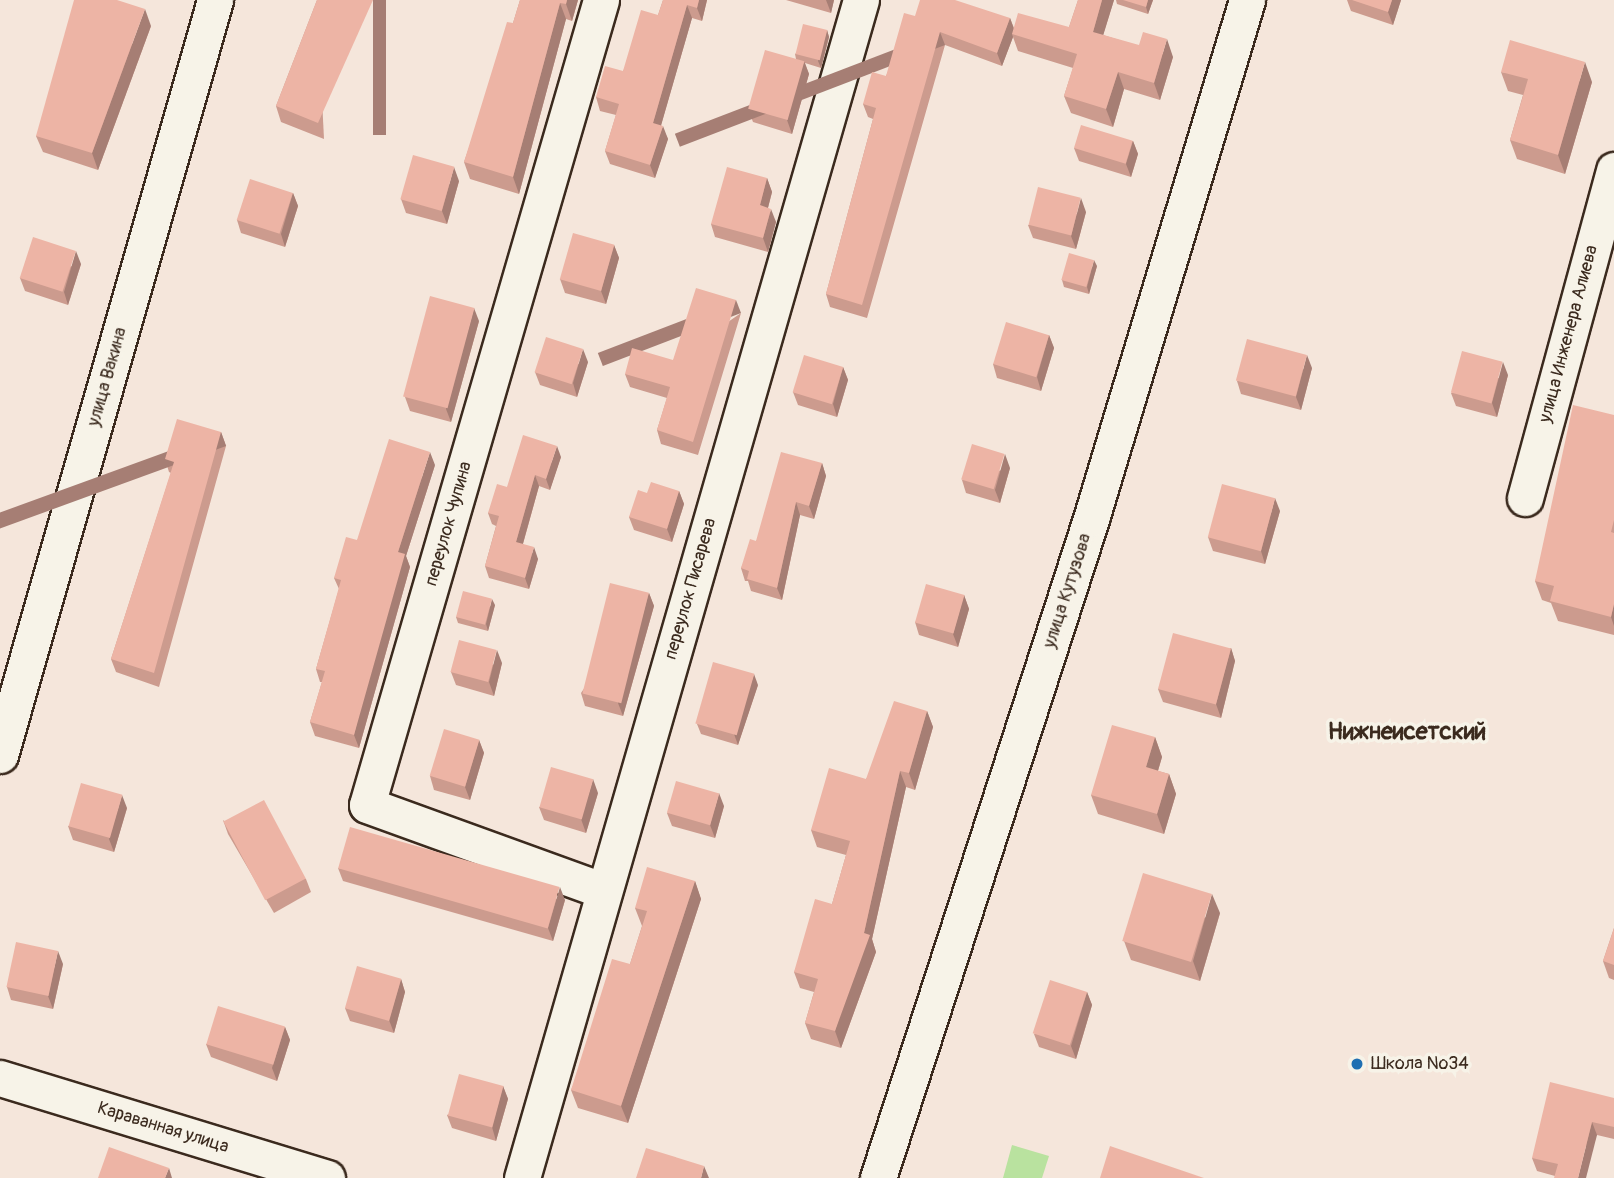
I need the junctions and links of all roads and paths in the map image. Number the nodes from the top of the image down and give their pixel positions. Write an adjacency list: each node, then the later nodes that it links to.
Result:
1 (215, 0): 7 (street, улица Вакина)
2 (601, 0): 8 (street, переулок Чупина)
3 (861, 0): 8 (street, переулок Писарева)
4 (1247, 0): 12 (street, улица Кутузова)
5 (1614, 170): 6 (street, улица Инженера Алиева)
6 (1525, 498)
7 (0, 755)
8 (604, 891): 11 (street, переулок Писарева)
9 (0, 1078): 10 (street, Караванная улица)
10 (327, 1178)
11 (522, 1178)
12 (878, 1178)

